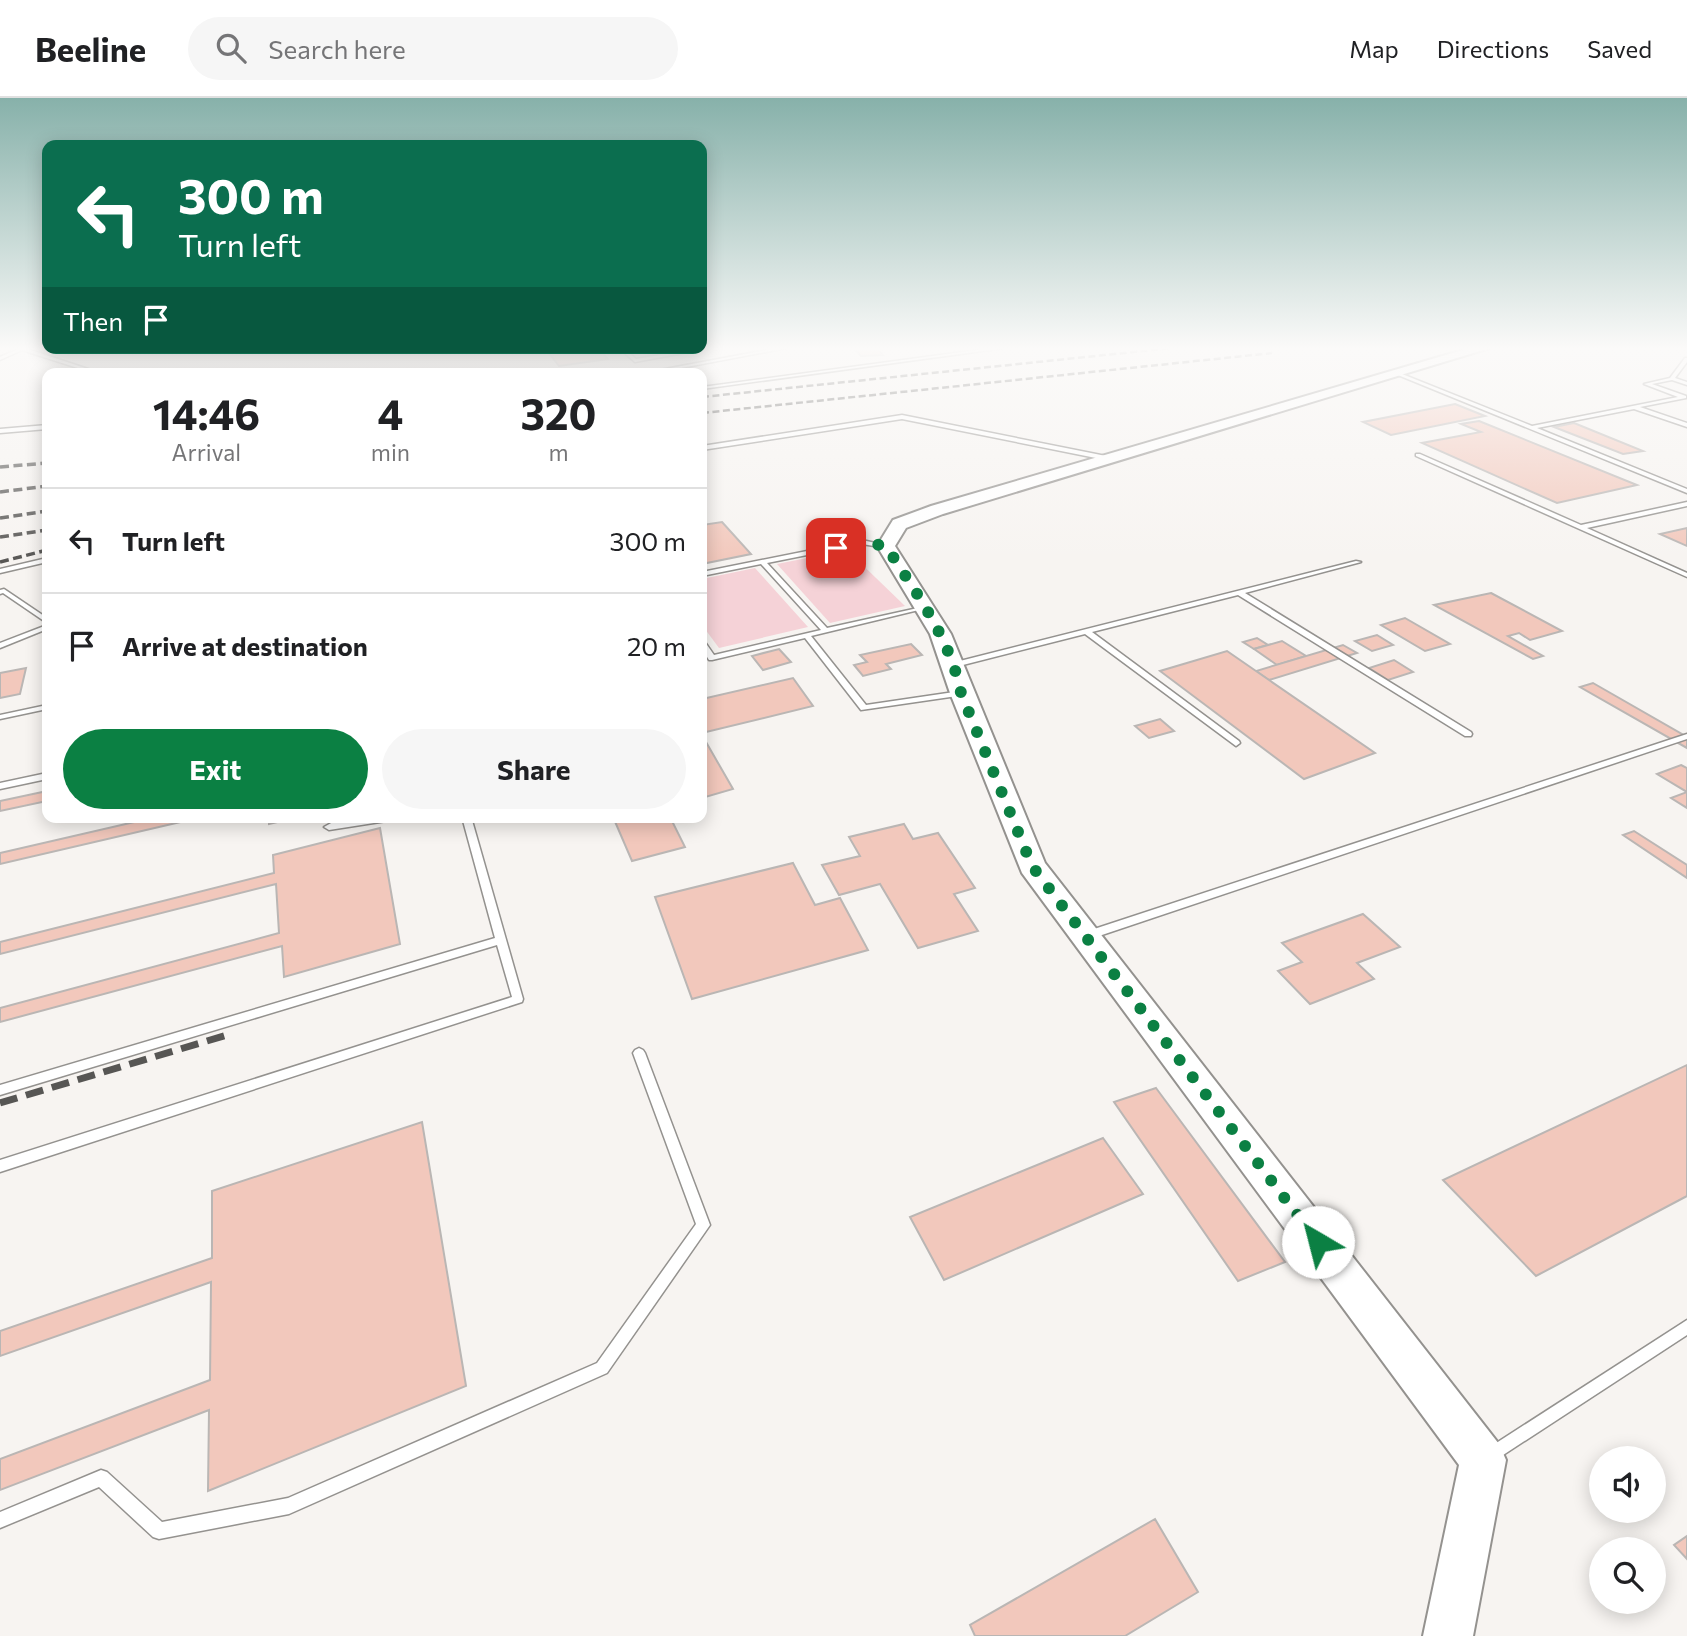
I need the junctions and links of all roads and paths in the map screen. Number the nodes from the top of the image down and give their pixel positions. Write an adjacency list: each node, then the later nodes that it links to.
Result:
1 (890, 419): 11 (lane)
2 (911, 419): 13 (lane)
3 (1244, 419): 13 (street)
4 (1507, 419): 9 (lane)
5 (1575, 419): 9 (lane)
6 (1668, 419): 7 (lane)
7 (1687, 425)
8 (42, 427): 10 (lane)
9 (1530, 428): 14 (lane)
10 (0, 431)
11 (707, 446)
12 (1418, 455): 16 (lane)
13 (1111, 459): 17 (street)
14 (1687, 491)
15 (1687, 504): 16 (lane)
16 (1580, 528): 23 (lane)
17 (886, 546): 19 (lane); 26 (street)
18 (42, 560): 21 (lane)
19 (763, 562): 22 (lane); 29 (lane)
20 (1358, 562): 25 (lane)
21 (0, 571)
22 (707, 572)
23 (1687, 575)
24 (0, 592): 27 (lane)
25 (1239, 592): 30 (lane); 37 (lane)
26 (926, 607): 29 (lane); 34 (street)
27 (42, 620)
28 (42, 626): 32 (lane)
29 (825, 630): 31 (lane)
30 (1086, 631): 34 (lane); 39 (lane)
31 (806, 635): 33 (lane); 34 (lane)
32 (0, 646)
33 (707, 651)
34 (958, 679): 45 (street)
35 (42, 708): 36 (lane)
36 (0, 717)
37 (1468, 734)
38 (1687, 736): 45 (lane)
39 (1236, 743)
40 (42, 777): 41 (lane)
41 (0, 786)
42 (337, 823): 43 (lane)
43 (355, 823)
44 (468, 823): 46 (lane)
45 (1086, 936): 51 (street)
46 (501, 940): 48 (lane); 49 (lane)
47 (639, 1053): 52 (lane)
48 (0, 1090)
49 (0, 1166)
50 (1687, 1327): 51 (lane)
51 (1483, 1460): 53 (street)
52 (0, 1520)
53 (1448, 1636)

